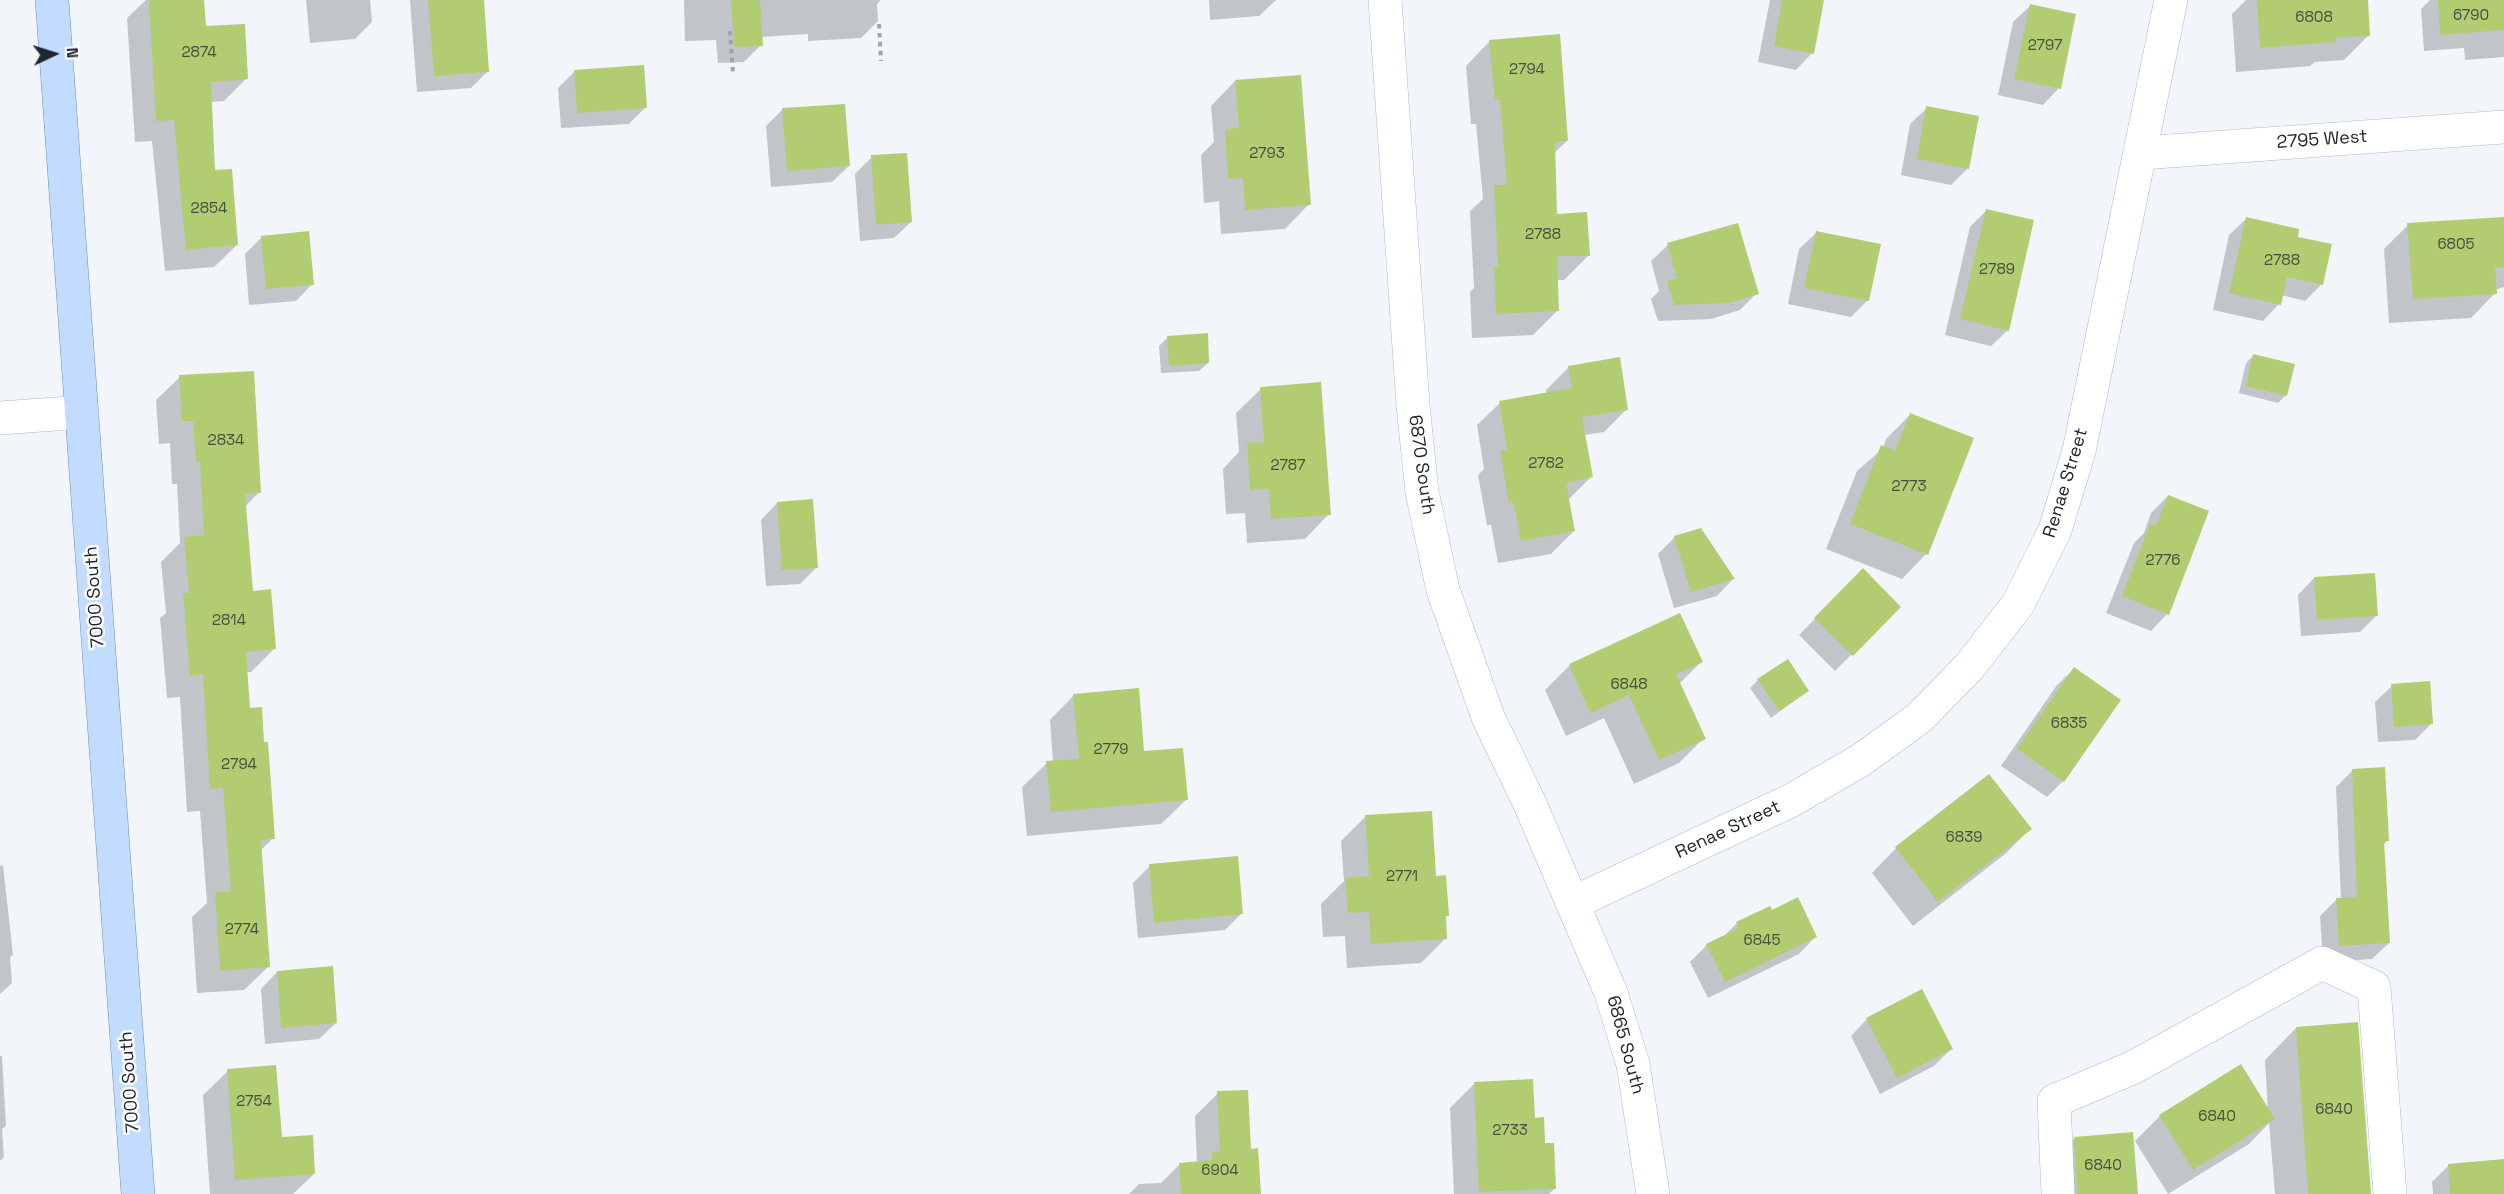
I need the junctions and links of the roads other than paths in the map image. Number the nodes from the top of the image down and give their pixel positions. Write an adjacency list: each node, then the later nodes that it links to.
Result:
1 (52, 0): 6 (main road, 7000 South)
2 (1385, 0): 8 (street, 6870 South)
3 (2171, 0): 5 (street, Renae Street)
4 (2504, 127): 5 (street, 2795 West)
5 (2141, 153): 8 (street, Renae Street)
6 (82, 412): 7 (street); 9 (main road, 7000 South)
7 (0, 417)
8 (1573, 903): 10 (street, 6865 South)
9 (138, 1194)
10 (1653, 1194)
11 (2058, 1194): 12 (street)
12 (2390, 1194)

